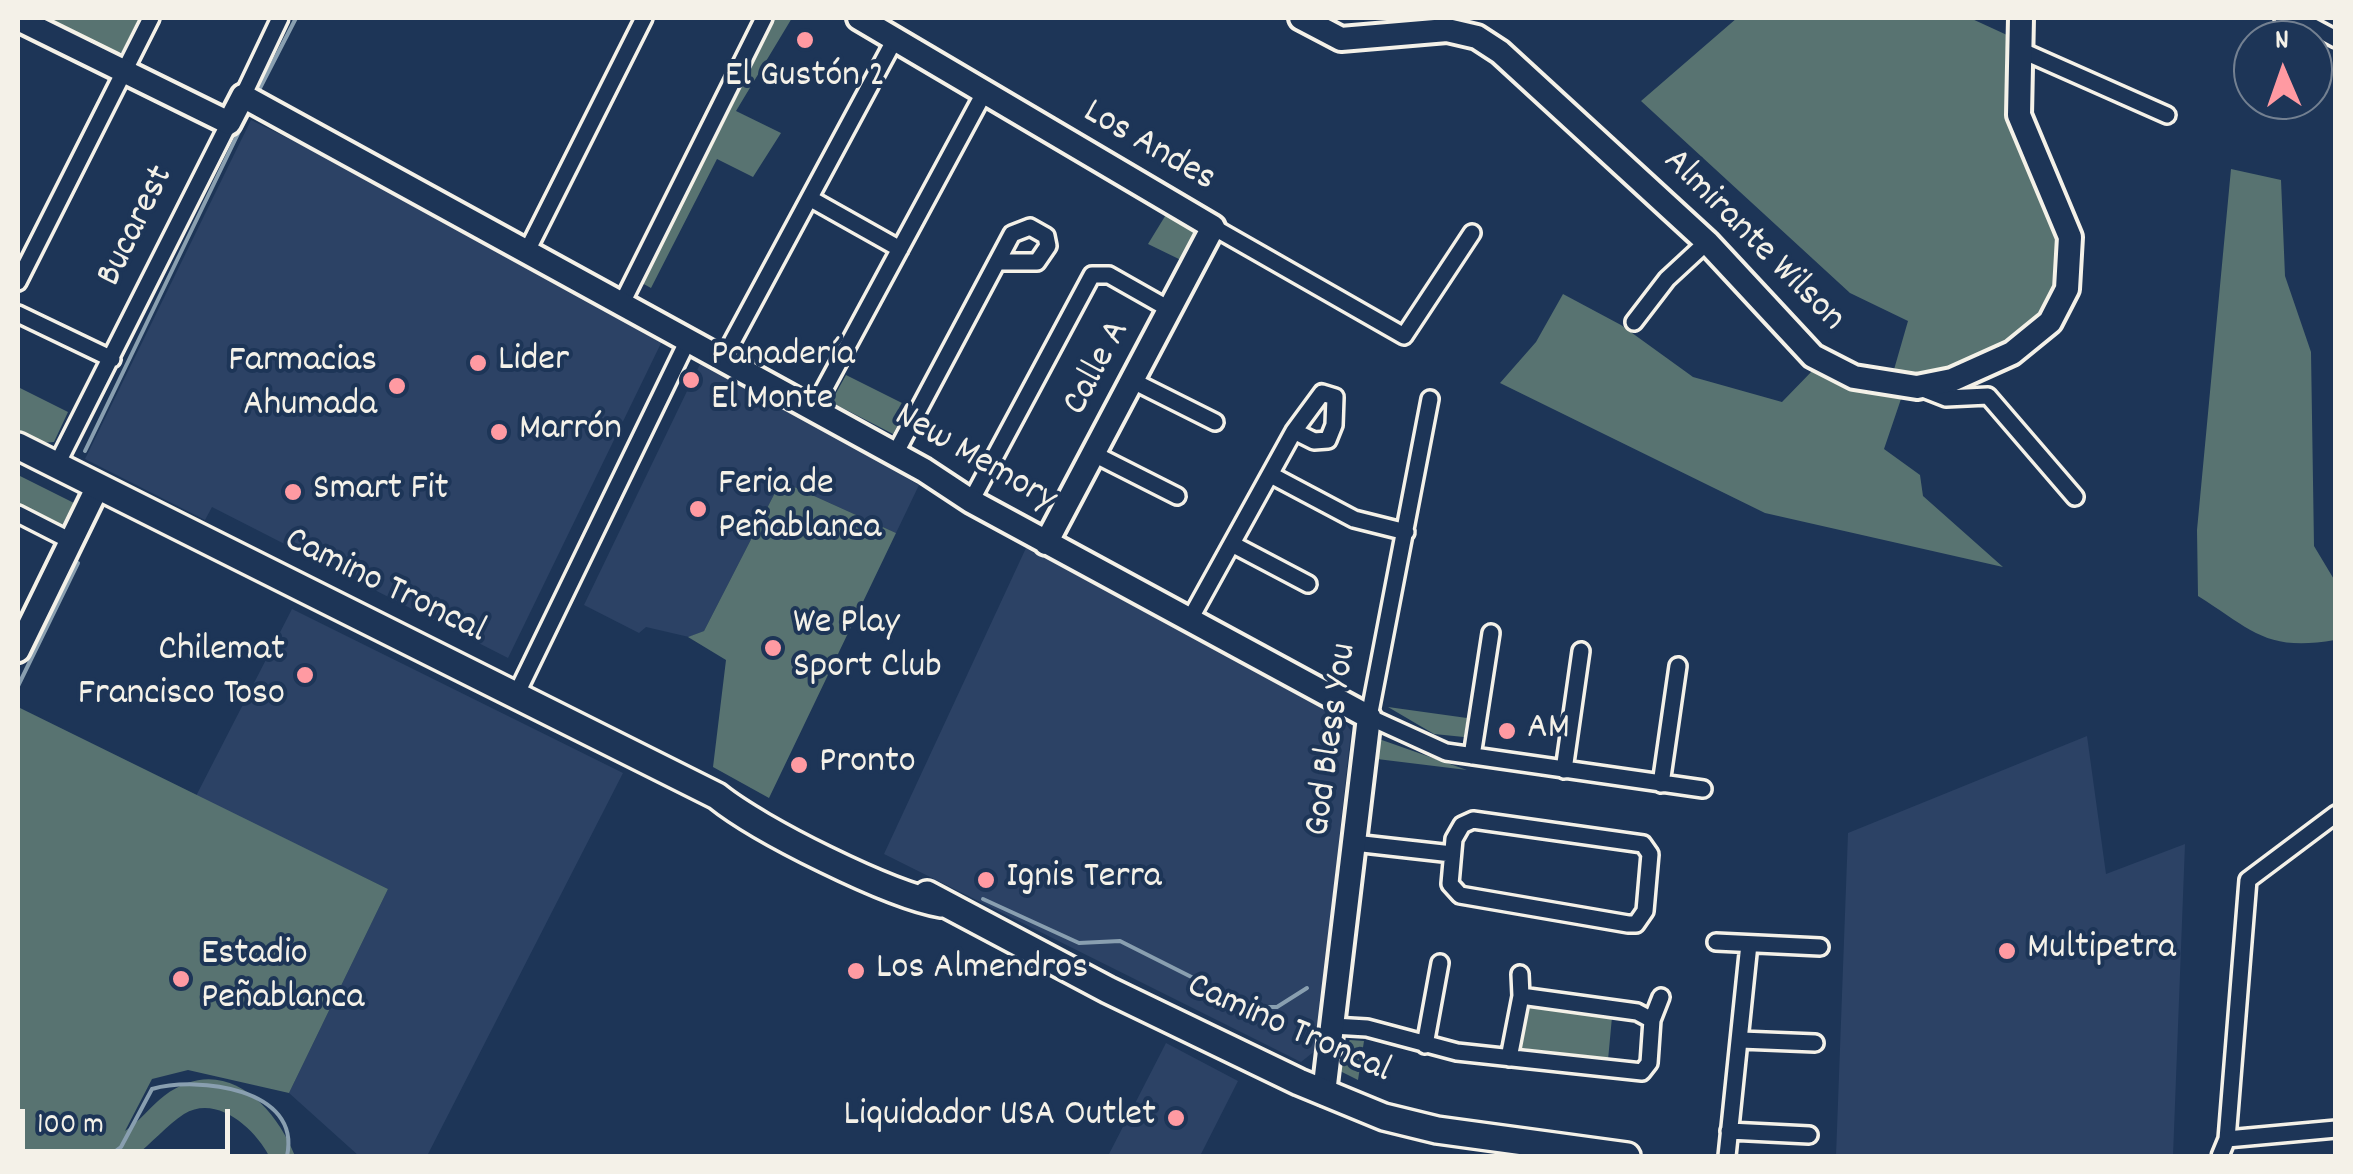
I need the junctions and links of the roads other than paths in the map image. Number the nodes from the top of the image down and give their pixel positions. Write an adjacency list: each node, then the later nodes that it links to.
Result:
1 (151, 18): 13 (street)
2 (280, 18): 15 (street, Bucarest)
3 (644, 18): 22 (street)
4 (764, 18): 26 (street)
5 (859, 18): 10 (street, Los Andes)
6 (1301, 18): 21 (street, Almirante Wilson)
7 (2020, 18): 12 (street, Almirante Wilson)
8 (2283, 18): 11 (street)
9 (20, 26): 13 (street)
10 (895, 39): 14 (street, Los Andes); 18 (street)
11 (2336, 39)
12 (2018, 48): 16 (street); 34 (street, Almirante Wilson)
13 (124, 72): 17 (street); 25 (street)
14 (984, 93): 19 (street, Los Andes); 23 (street)
15 (243, 96): 17 (street, Bucarest); 22 (street, New Memory)
16 (2167, 115)
17 (228, 122): 32 (street, Bucarest)
18 (811, 199): 23 (street); 31 (street)
19 (1213, 227): 20 (street, Los Andes); 27 (street, Calle A)
20 (1472, 233)
21 (1707, 242): 29 (street); 34 (street, Almirante Wilson)
22 (528, 248): 26 (street, New Memory)
23 (900, 249): 36 (street)
24 (997, 262): 40 (street)
25 (18, 282)
26 (622, 301): 30 (street, New Memory)
27 (1169, 309): 33 (street, Calle A); 47 (street)
28 (18, 314): 32 (street)
29 (1634, 322)
30 (689, 338): 31 (street, New Memory); 59 (street)
31 (724, 357): 36 (street, New Memory)
32 (112, 359): 42 (street, Bucarest)
33 (1133, 380): 37 (street); 41 (street, Calle A)
34 (1917, 386): 46 (street)
35 (1430, 399): 49 (street, God Bless You)
36 (814, 408): 40 (street, New Memory)
37 (1216, 422)
38 (1294, 431): 43 (street)
39 (18, 446): 42 (main road, Camino Troncal)
40 (896, 454): 47 (street, New Memory)
41 (1094, 454): 45 (street); 51 (street, Calle A)
42 (56, 466): 44 (main road, Camino Troncal)
43 (1271, 475): 49 (street); 52 (street)
44 (97, 488): 50 (street); 59 (main road, Camino Troncal)
45 (1177, 496)
46 (2075, 497)
47 (971, 501): 51 (street, New Memory)
48 (18, 514): 50 (street)
49 (1406, 532): 60 (street, God Bless You)
50 (70, 541): 56 (street)
51 (1046, 542): 54 (street, New Memory)
52 (1232, 544): 53 (street); 54 (street)
53 (1308, 584)
54 (1188, 622): 60 (street, New Memory)
55 (1491, 633): 61 (street)
56 (18, 650)
57 (1582, 651): 62 (street)
58 (1678, 666): 63 (street)
59 (516, 695): 81 (main road, Camino Troncal)
60 (1369, 717): 61 (street, New Memory); 66 (street, God Bless You)
61 (1472, 756): 62 (street, New Memory)
62 (1564, 770): 63 (street, New Memory)
63 (1661, 784): 64 (street, New Memory)
64 (1703, 789)
65 (2336, 814): 85 (street)
66 (1354, 843): 67 (street); 76 (street, God Bless You)
67 (1452, 854): 67 (street)
68 (1716, 942): 69 (street)
69 (1750, 944): 70 (street); 77 (street)
70 (1820, 947)
71 (1440, 963): 79 (street)
72 (1520, 974): 73 (street)
73 (1521, 996): 75 (street); 80 (street)
74 (1661, 997): 75 (street)
75 (1652, 1020): 80 (street)
76 (1333, 1026): 79 (street); 81 (street, God Bless You)
77 (1741, 1040): 78 (street); 83 (street)
78 (1814, 1043)
79 (1425, 1045): 80 (street)
80 (1509, 1058)
81 (1324, 1093): 86 (main road, Camino Troncal)
82 (2336, 1129): 85 (street)
83 (1730, 1131): 84 (street); 87 (street)
84 (1810, 1135)
85 (2227, 1140): 88 (street)
86 (1627, 1156)
87 (1726, 1156)
88 (2220, 1156)

